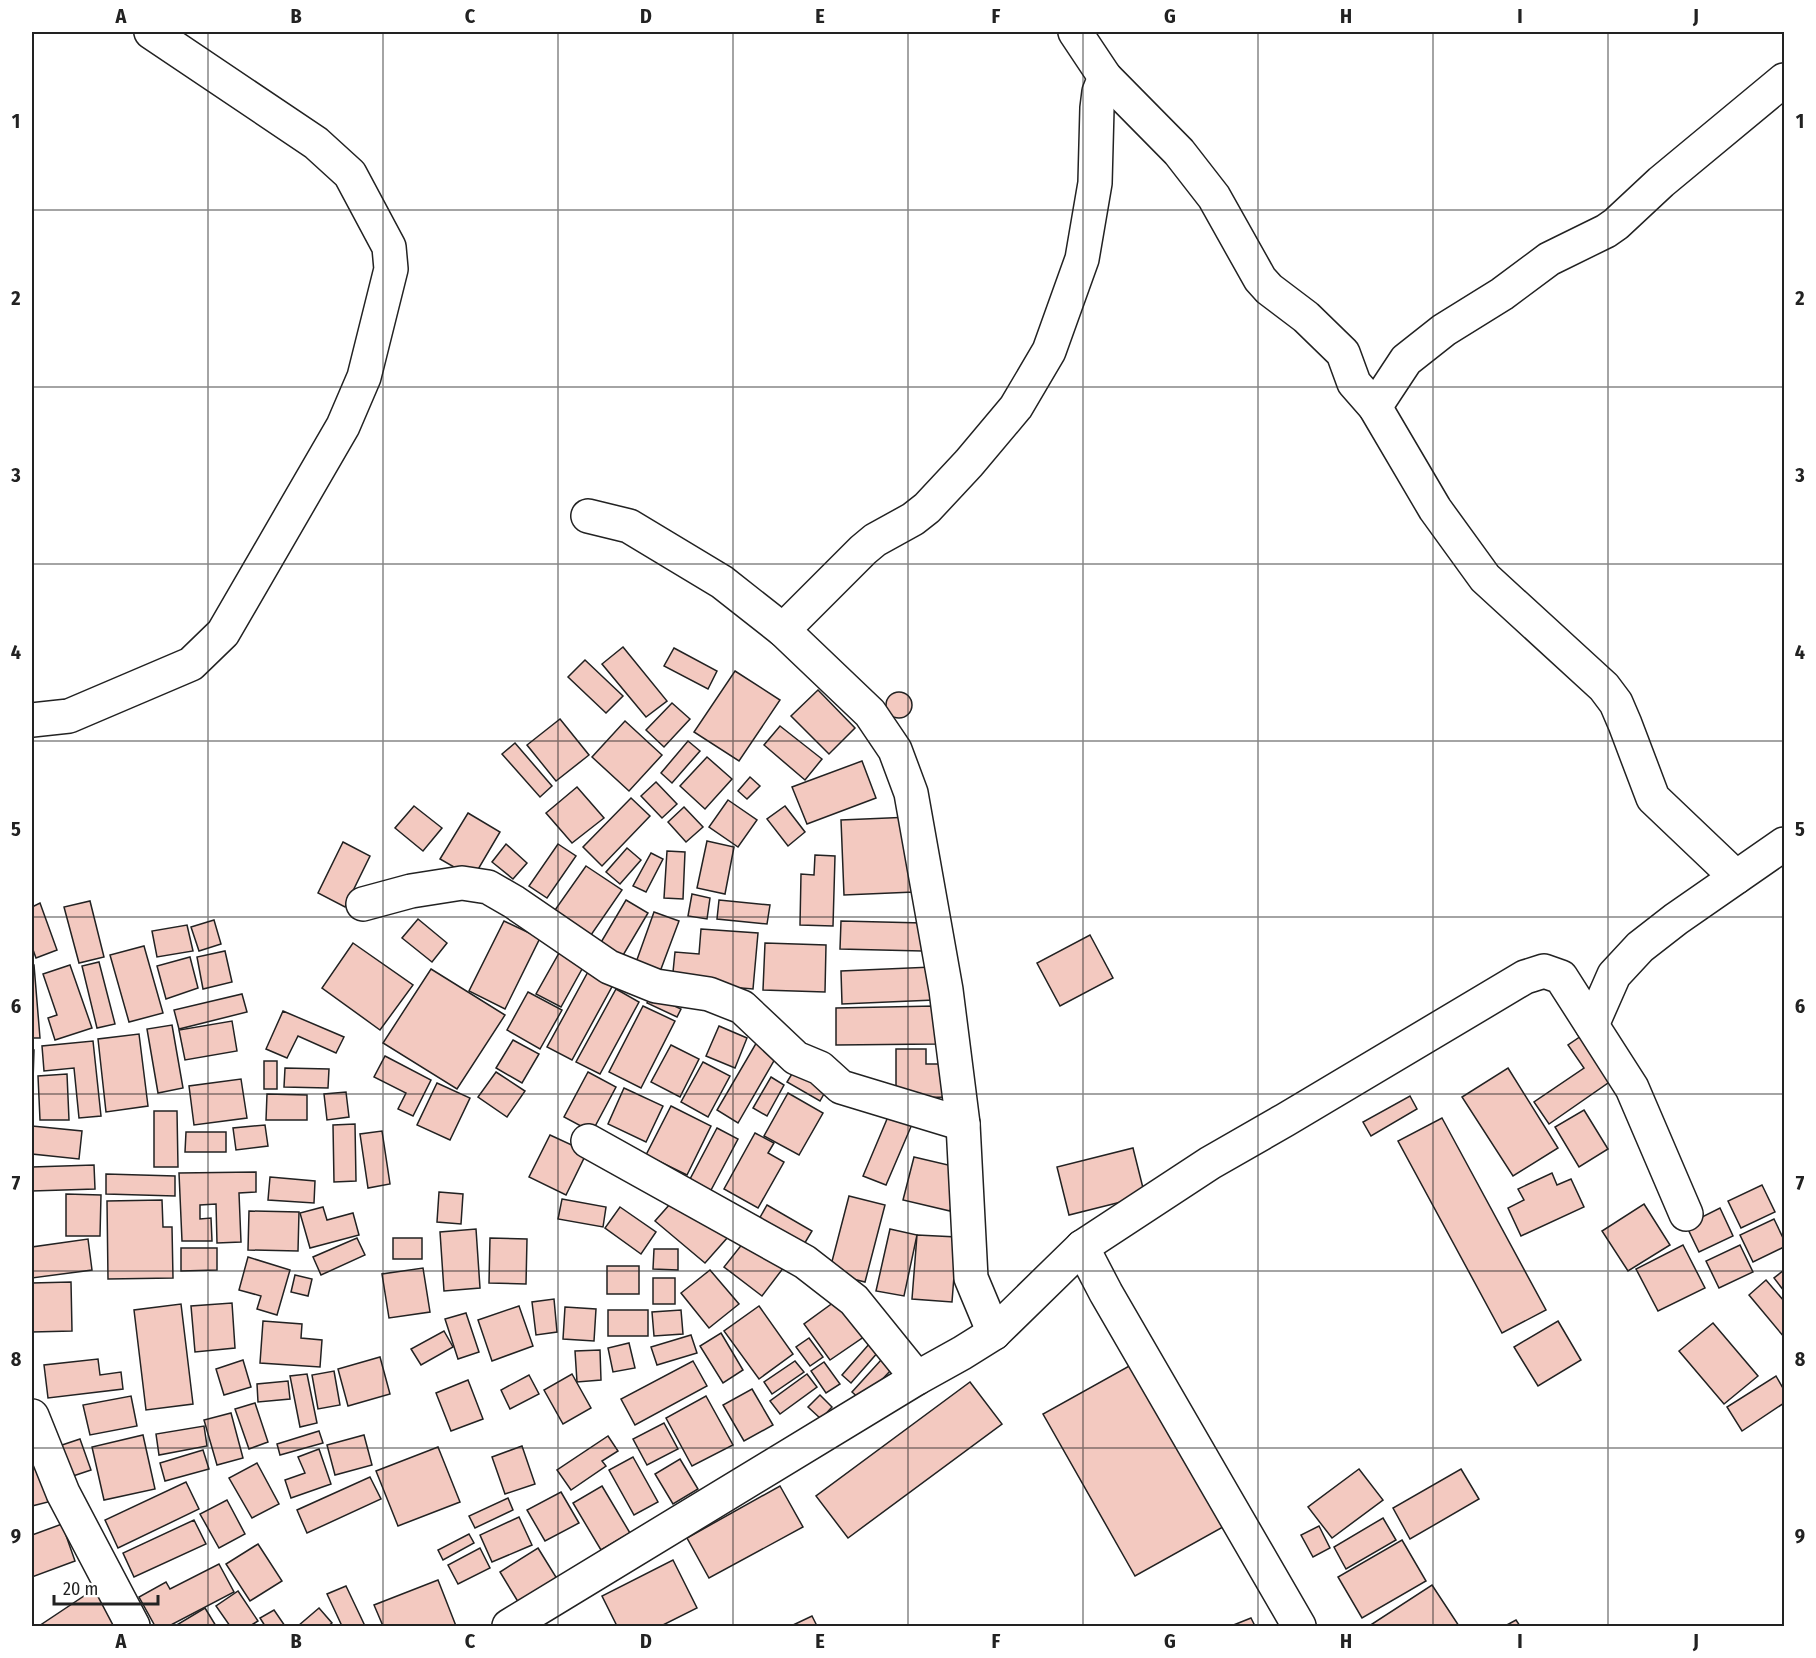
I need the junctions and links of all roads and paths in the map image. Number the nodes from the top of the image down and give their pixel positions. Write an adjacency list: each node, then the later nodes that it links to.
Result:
1 (151, 32): 8 (street)
2 (1076, 32): 3 (street)
3 (1105, 77): 5 (street); 7 (street)
4 (1785, 80): 5 (street)
5 (1375, 407): 10 (street)
6 (588, 516): 7 (street)
7 (783, 630): 13 (street)
8 (32, 720)
9 (1785, 844): 10 (street)
10 (1736, 877): 12 (street)
11 (363, 904): 13 (street)
12 (1592, 1025): 15 (street); 16 (street)
13 (963, 1124): 17 (street)
14 (588, 1141): 18 (street)
15 (1686, 1214)
16 (1082, 1247): 17 (street); 22 (street)
17 (994, 1333): 18 (street)
18 (917, 1378): 21 (street)
19 (32, 1416): 20 (street)
20 (133, 1626)
21 (511, 1626)
22 (1299, 1626)

